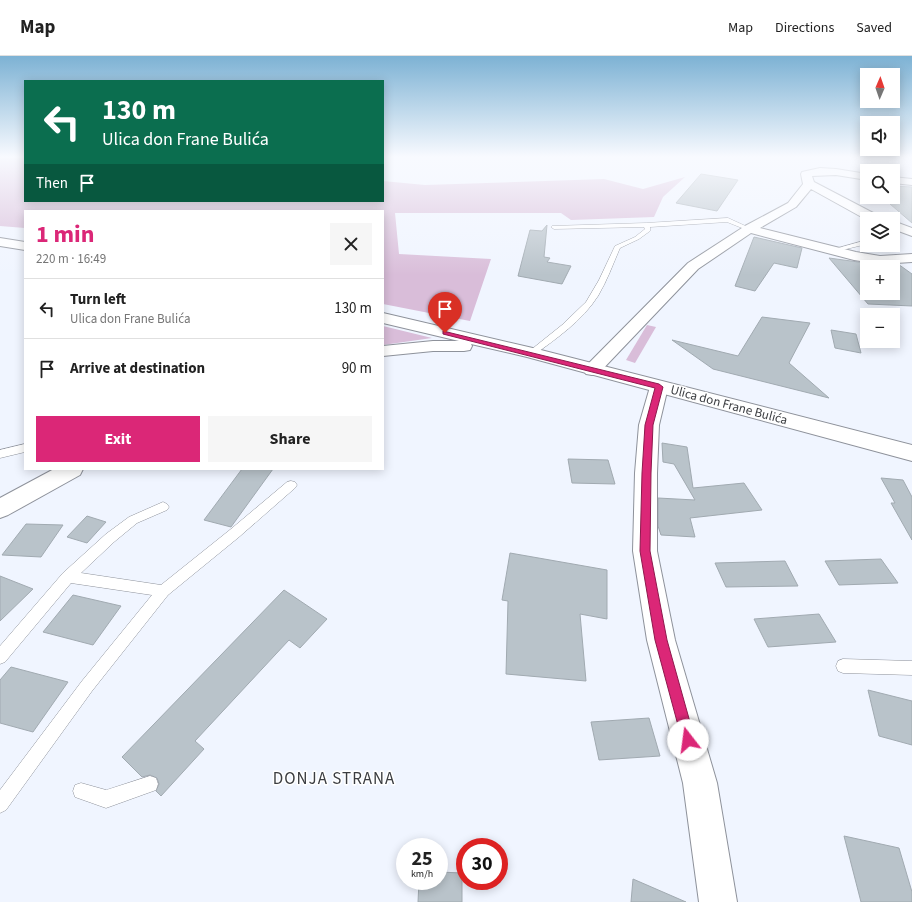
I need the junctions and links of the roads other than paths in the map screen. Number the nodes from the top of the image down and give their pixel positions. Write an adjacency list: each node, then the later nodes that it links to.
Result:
1 (799, 196): 7 (street)
2 (833, 196): 3 (street)
3 (860, 212)
4 (646, 225): 5 (lane); 7 (lane); 17 (lane)
5 (554, 227)
6 (900, 228): 8 (street)
7 (749, 229): 12 (street); 18 (street)
8 (912, 232)
9 (0, 242): 11 (street)
10 (860, 244): 12 (lane)
11 (24, 246)
12 (834, 250): 13 (street)
13 (912, 258)
14 (384, 318): 15 (street, Ulica don Frane Bulića)
15 (510, 349): 16 (street); 17 (street, Ulica don Frane Bulića)
16 (384, 351)
17 (531, 353): 18 (street, Ulica don Frane Bulića)
18 (592, 370): 19 (street, Ulica don Frane Bulića)
19 (659, 387): 21 (street, Ulica don Frane Bulića); 35 (street)
20 (24, 448): 22 (lane)
21 (912, 453)
22 (0, 454)
23 (68, 471): 26 (street)
24 (291, 485): 28 (lane)
25 (163, 507): 27 (lane)
26 (0, 509)
27 (68, 577): 28 (lane); 29 (lane)
28 (163, 591): 34 (lane)
29 (0, 657)
30 (843, 666): 31 (lane)
31 (912, 668)
32 (150, 784): 33 (lane)
33 (81, 791)
34 (0, 804)
35 (718, 902)

